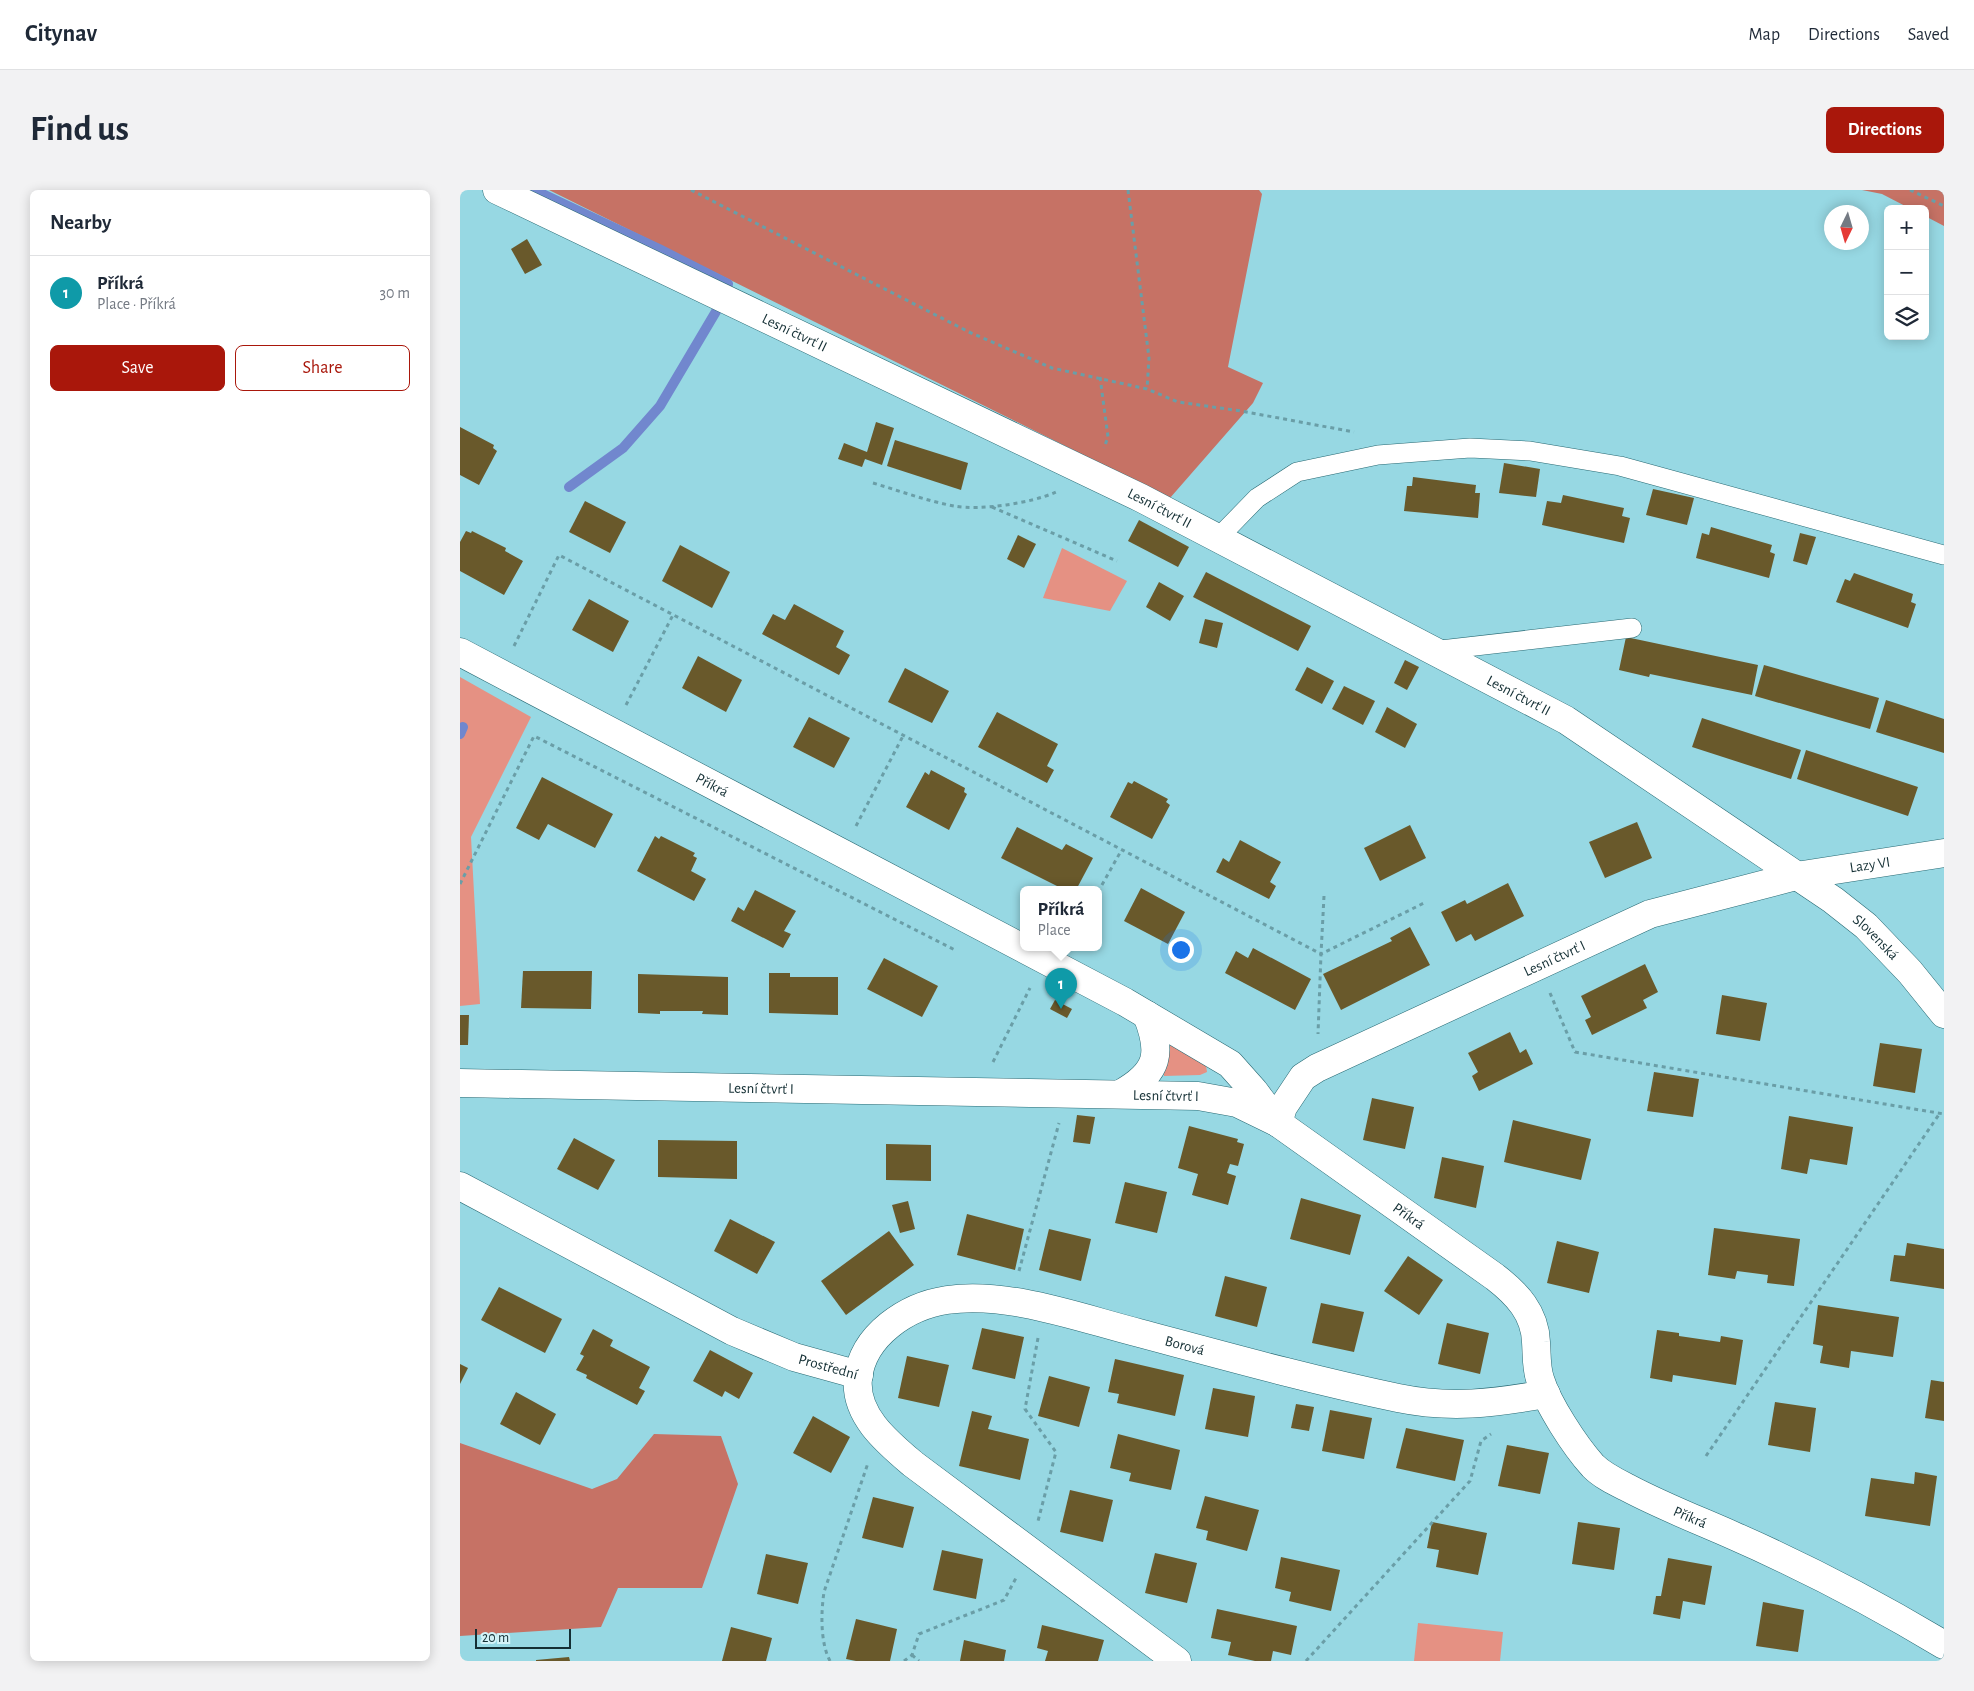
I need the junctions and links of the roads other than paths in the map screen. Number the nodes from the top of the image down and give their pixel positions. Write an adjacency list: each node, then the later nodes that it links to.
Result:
1 (497, 190): 2 (street, Lesní čtvrť II)
2 (1218, 538): 3 (lane); 5 (street, Lesní čtvrť II)
3 (1944, 554)
4 (1632, 628): 5 (lane)
5 (1432, 651): 8 (street, Lesní čtvrť II)
6 (460, 652): 9 (street, Příkrá)
7 (1944, 853): 8 (street, Lazy VI)
8 (1796, 876): 11 (street, Slovenská); 15 (street, Lesní čtvrť I)
9 (1020, 948)
10 (1026, 951): 12 (street, Příkrá)
11 (1944, 1014)
12 (1147, 1015): 14 (street); 15 (street, Příkrá)
13 (460, 1083): 14 (street, Lesní čtvrť I)
14 (1122, 1093): 15 (street, Lesní čtvrť I)
15 (1278, 1123): 18 (street, Příkrá)
16 (460, 1186): 17 (street, Prostřední)
17 (858, 1375): 18 (street, Borová); 20 (street, Prostřední)
18 (1546, 1394): 19 (street, Příkrá)
19 (1944, 1645)
20 (1178, 1661)

